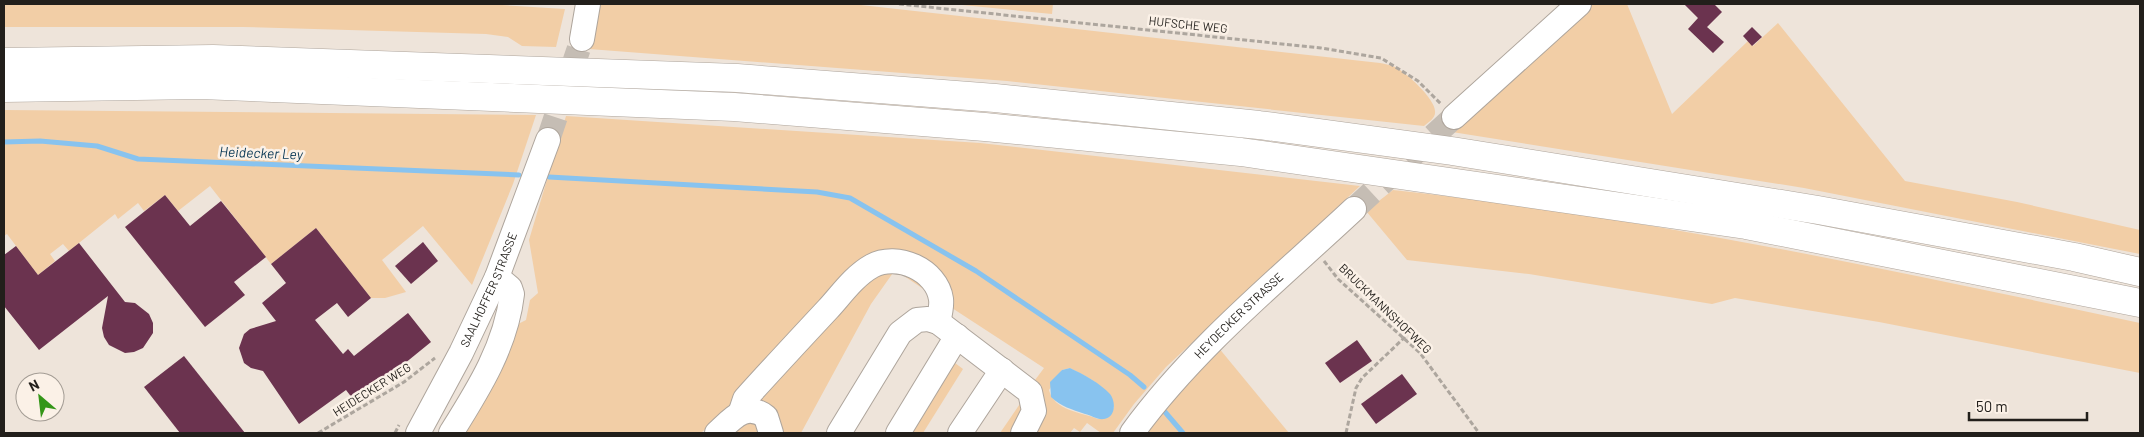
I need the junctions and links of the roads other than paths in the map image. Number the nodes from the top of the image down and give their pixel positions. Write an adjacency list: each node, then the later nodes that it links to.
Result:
1 (588, 4): 3 (street)
2 (1579, 4): 6 (street)
3 (582, 39)
4 (4, 62): 9 (highway)
5 (4, 88): 11 (highway)
6 (1454, 117)
7 (548, 140): 10 (street, SAALHOFFER STRASSE)
8 (1354, 209): 24 (street, HEYDECKER STRASSE)
9 (2140, 272)
10 (497, 277): 16 (street, SAALHOFFER STRASSE); 17 (street)
11 (2140, 303)
12 (938, 322): 13 (street); 15 (street); 20 (street)
13 (957, 336): 14 (street); 21 (street)
14 (1002, 370): 22 (street); 23 (street)
15 (741, 412): 18 (street); 19 (street)
16 (418, 433)
17 (451, 433)
18 (717, 433)
19 (770, 433)
20 (840, 433)
21 (898, 433)
22 (960, 433)
23 (1023, 433)
24 (1132, 433)

